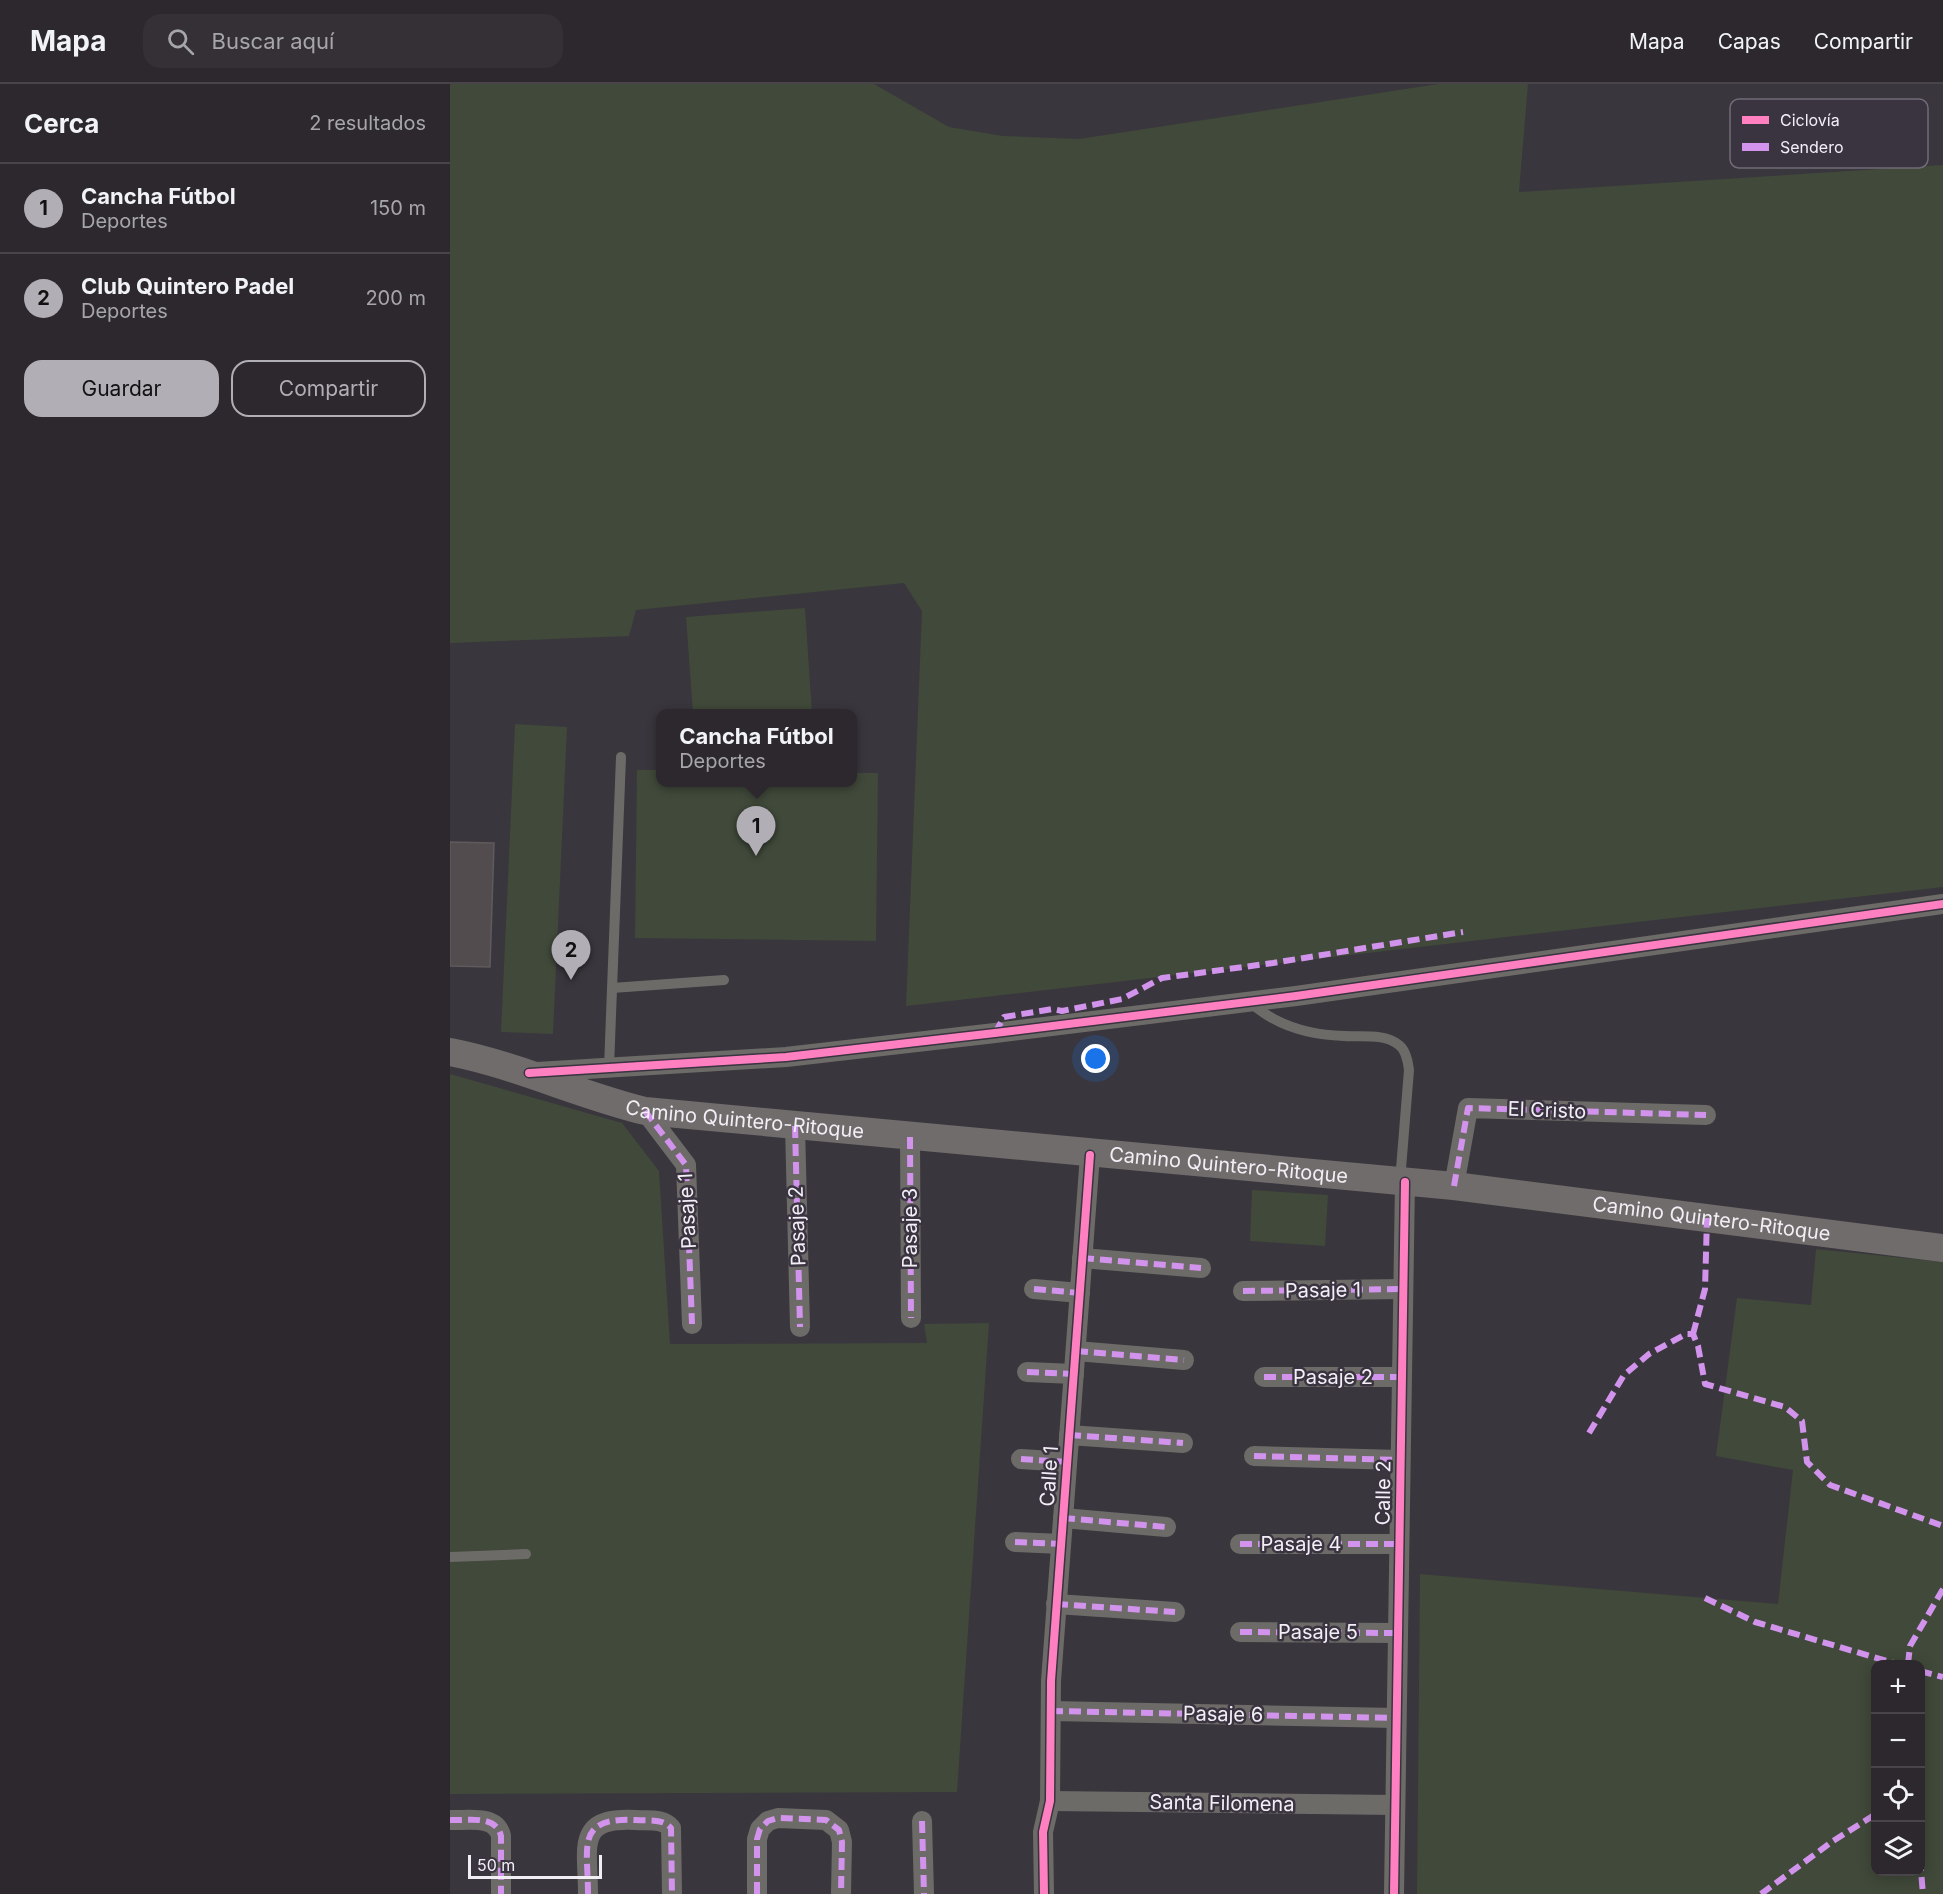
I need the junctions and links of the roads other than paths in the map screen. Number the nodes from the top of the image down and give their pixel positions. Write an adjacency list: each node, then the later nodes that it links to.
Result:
1 (621, 757): 4 (lane)
2 (1943, 904): 5 (street)
3 (724, 980): 4 (lane)
4 (612, 988): 7 (lane)
5 (1250, 1002): 7 (street); 14 (lane)
6 (450, 1052): 8 (main road, Camino Quintero-Ritoque)
7 (609, 1067): 8 (street)
8 (530, 1073): 9 (main road, Camino Quintero-Ritoque)
9 (645, 1111): 11 (main road, Camino Quintero-Ritoque); 24 (street, Pasaje 1)
10 (1706, 1115): 15 (street, El Cristo)
11 (795, 1126): 12 (main road, Camino Quintero-Ritoque); 25 (street, Pasaje 2)
12 (910, 1137): 13 (main road, Camino Quintero-Ritoque); 23 (street, Pasaje 3)
13 (1090, 1155): 14 (main road, Camino Quintero-Ritoque); 17 (street, Calle 1)
14 (1402, 1181): 15 (main road, Camino Quintero-Ritoque); 20 (street, Calle 2)
15 (1454, 1186): 16 (main road, Camino Quintero-Ritoque)
16 (1943, 1248)
17 (1082, 1258): 18 (street); 22 (street, Calle 1)
18 (1201, 1268)
19 (1034, 1289): 22 (street)
20 (1403, 1289): 21 (street, Pasaje 1); 31 (street, Calle 2)
21 (1243, 1291)
22 (1080, 1293): 26 (street, Calle 1)
23 (910, 1318)
24 (692, 1324)
25 (800, 1327)
26 (1076, 1351): 27 (street); 29 (street, Calle 1)
27 (1184, 1360)
28 (1027, 1372): 29 (street)
29 (1074, 1374): 32 (street, Calle 1)
30 (1264, 1377): 31 (street, Pasaje 2)
31 (1401, 1377): 36 (street, Calle 2)
32 (1069, 1435): 33 (street); 37 (street, Calle 1)
33 (1183, 1443)
34 (1254, 1456): 36 (street)
35 (1021, 1459): 37 (street)
36 (1400, 1460): 43 (street, Calle 2)
37 (1067, 1462): 38 (street, Calle 1)
38 (1063, 1518): 39 (street); 41 (street, Calle 1)
39 (1166, 1527)
40 (1015, 1542): 41 (street)
41 (1060, 1544): 46 (street, Calle 1)
42 (1240, 1544): 43 (street, Pasaje 4)
43 (1398, 1544): 49 (street, Calle 2)
44 (526, 1554): 45 (lane)
45 (450, 1557)
46 (1056, 1604): 47 (street); 50 (street, Calle 1)
47 (1175, 1612)
48 (1240, 1632): 49 (street, Pasaje 5)
49 (1397, 1633): 51 (street, Calle 2)
50 (1051, 1711): 51 (street, Pasaje 6); 52 (street, Calle 1)
51 (1395, 1718): 53 (street, Calle 2)
52 (1050, 1801): 53 (street, Santa Filomena); 62 (street, Calle 1)
53 (1394, 1805): 63 (street, Calle 2)
54 (450, 1820): 56 (street)
55 (922, 1821): 61 (street)
56 (501, 1894)
57 (588, 1894): 58 (street)
58 (672, 1894)
59 (757, 1894): 60 (street)
60 (841, 1894)
61 (924, 1894)
62 (1044, 1894)
63 (1394, 1894)

